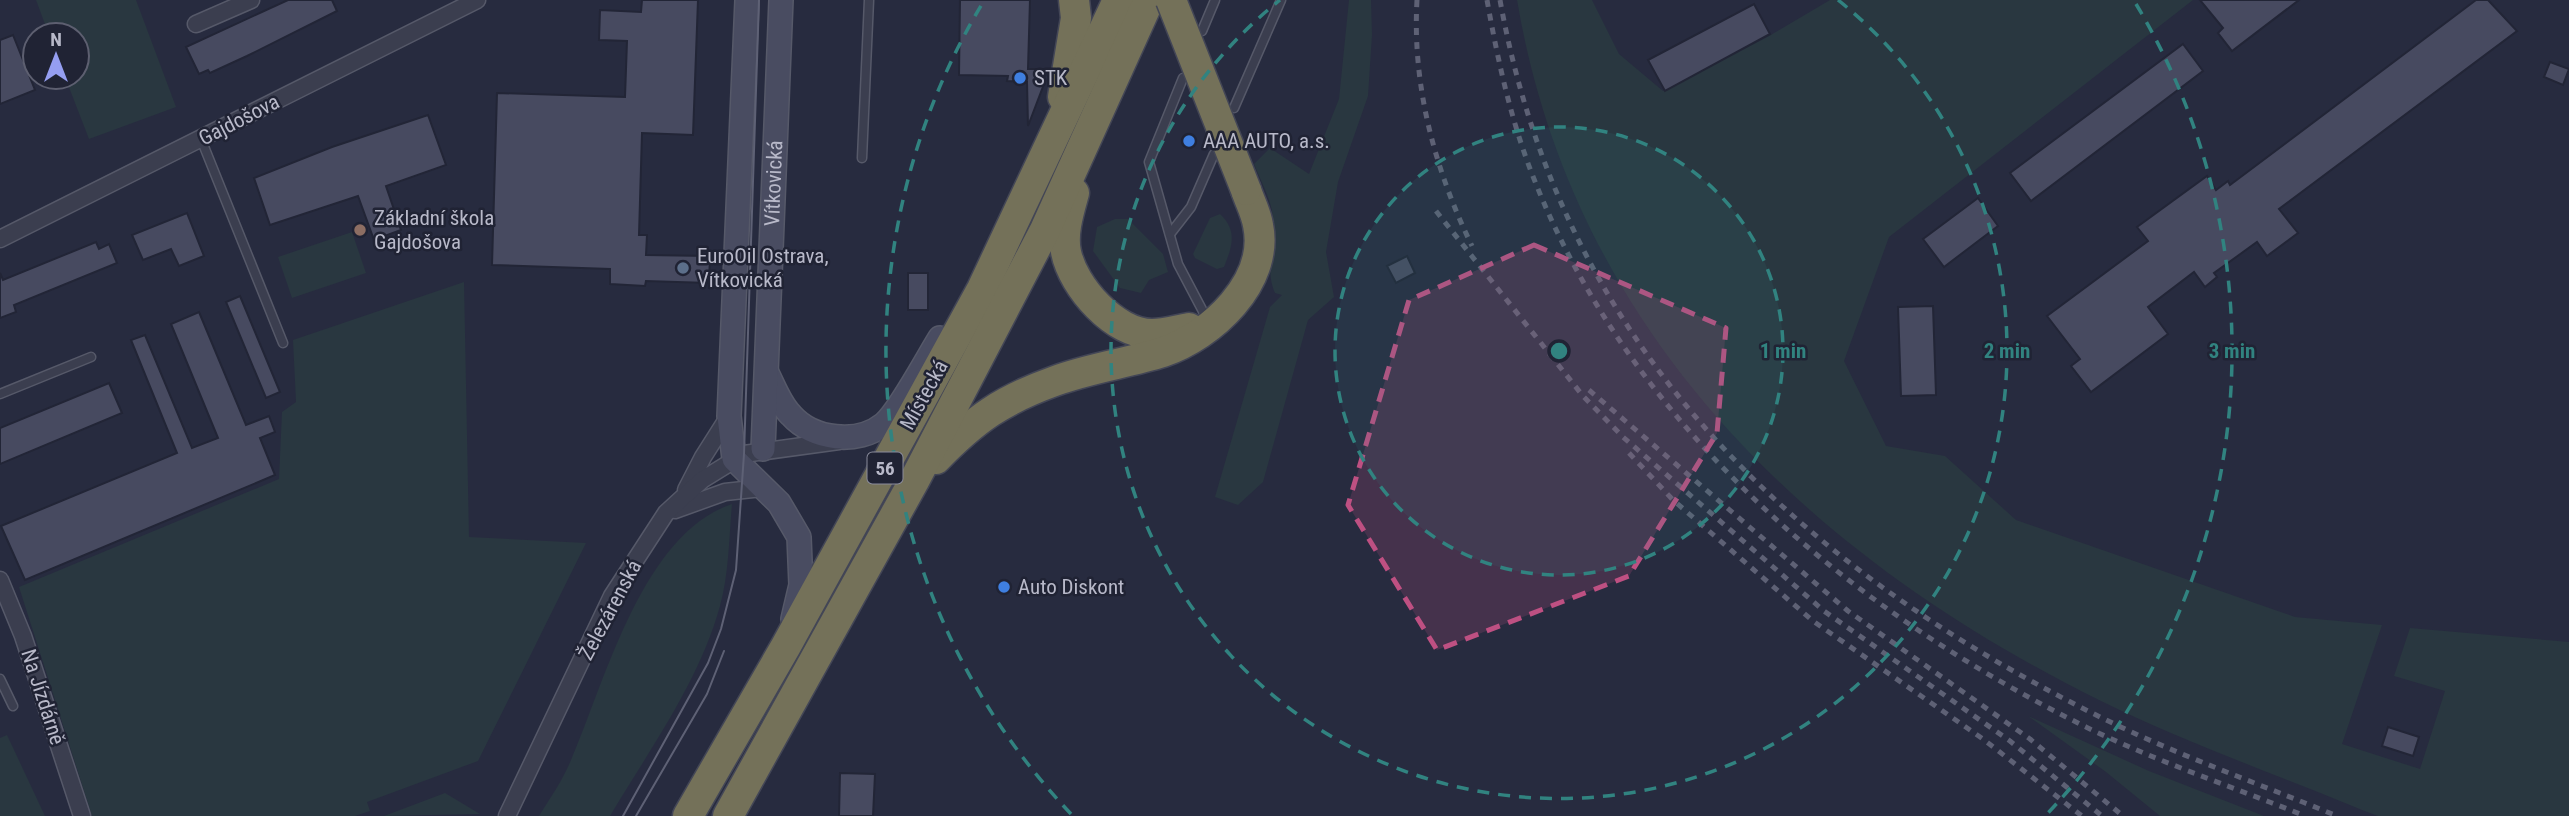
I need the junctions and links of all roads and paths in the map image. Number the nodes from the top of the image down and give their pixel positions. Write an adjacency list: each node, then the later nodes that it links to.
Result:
1 (251, 0): 12 (street)
2 (477, 0): 17 (street, Gajdošova)
3 (747, 0): 29 (street, Vítkovická)
4 (781, 0): 27 (street, Vítkovická)
5 (869, 0): 20 (lane)
6 (1074, 0): 16 (highway)
7 (1118, 0): 16 (highway, Místecká / 56)
8 (1149, 0): 18 (highway, Místecká / 56)
9 (1171, 0): 24 (highway, bridge)
10 (1215, 0): 13 (lane)
11 (1281, 0): 15 (lane)
12 (196, 24)
13 (1202, 31)
14 (1183, 78): 21 (lane)
15 (1234, 108)
16 (1056, 135): 23 (highway, Místecká / 56)
17 (201, 139): 22 (street, Gajdošova); 25 (lane)
18 (1086, 140): 24 (highway); 33 (highway, Místecká / 56)
19 (1214, 154): 21 (lane)
20 (862, 158)
21 (1170, 234): 24 (lane)
22 (0, 239)
23 (982, 289): 30 (street); 38 (highway, Místecká / 56)
24 (1210, 325): 33 (highway)
25 (283, 343)
26 (91, 357): 28 (lane)
27 (765, 369): 30 (street); 31 (street, Vítkovická)
28 (0, 394)
29 (729, 416): 32 (street, Vítkovická); 35 (street)
30 (848, 439): 31 (street, Železárenská)
31 (763, 449): 32 (street, Železárenská)
32 (734, 459): 34 (street); 35 (street, Železárenská)
33 (914, 481): 44 (highway, Místecká / 56)
34 (762, 488): 36 (street); 38 (street)
35 (682, 498): 36 (street, Železárenská)
36 (666, 513): 42 (street, Železárenská)
37 (0, 579): 41 (street, Na Jízdárně)
38 (786, 646): 43 (highway, Místecká / 56)
39 (0, 679): 40 (lane)
40 (13, 706)
41 (82, 816)
42 (507, 816)
43 (688, 816)
44 (728, 816)

